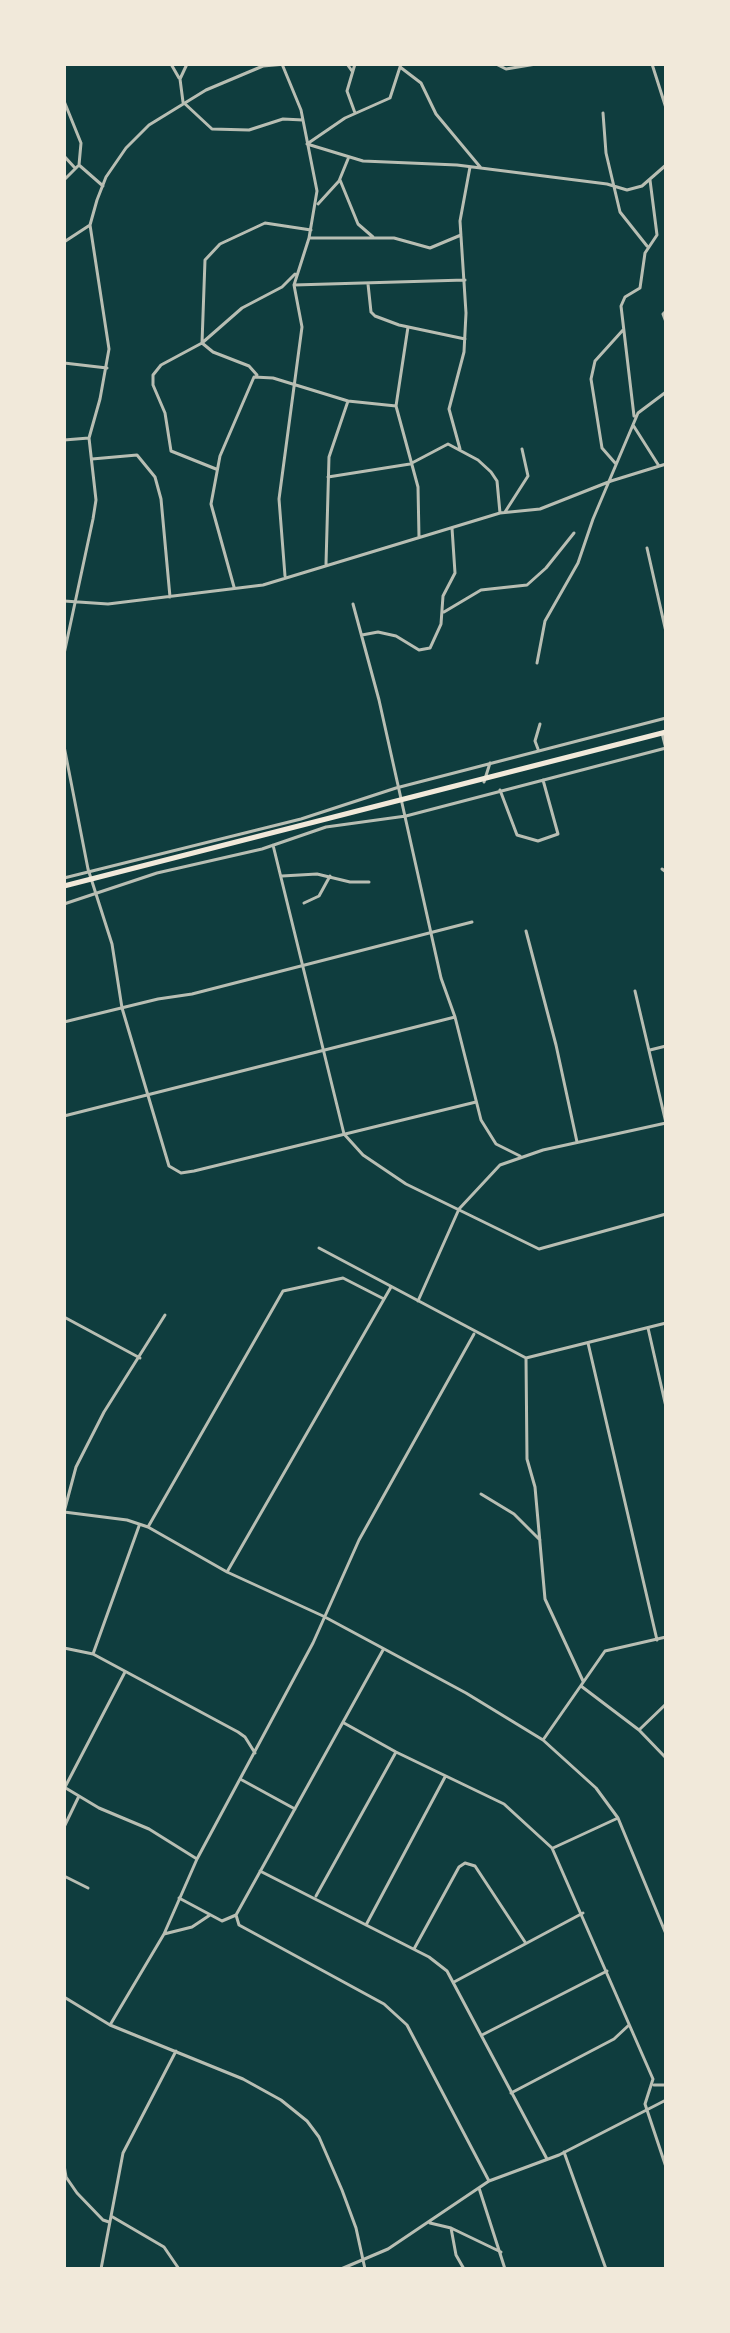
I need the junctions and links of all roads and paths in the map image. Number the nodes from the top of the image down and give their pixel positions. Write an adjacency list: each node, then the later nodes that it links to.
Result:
1 (171, 64): 11 (street)
2 (187, 64): 11 (street)
3 (283, 64): 13 (street); 17 (street)
4 (347, 64): 10 (street)
5 (355, 64): 10 (street)
6 (496, 64): 7 (street)
7 (536, 64)
8 (652, 64): 14 (street)
9 (401, 66): 15 (street); 24 (street)
10 (352, 71): 15 (street)
11 (180, 79): 13 (street)
12 (64, 101): 22 (street)
13 (183, 102): 17 (street); 28 (street)
14 (666, 108)
15 (355, 113): 18 (street)
16 (603, 113): 29 (street)
17 (303, 120): 18 (street)
18 (307, 144): 20 (street); 30 (street)
19 (64, 156): 22 (street)
20 (348, 159): 23 (street); 27 (street)
21 (666, 165): 25 (street)
22 (77, 167): 26 (street); 28 (street)
23 (470, 167): 24 (street); 35 (street)
24 (481, 168): 29 (street)
25 (649, 179): 29 (street); 32 (street)
26 (64, 180)
27 (340, 180): 30 (street); 37 (street)
28 (104, 186): 31 (street)
29 (614, 186): 39 (street)
30 (317, 206): 33 (street)
31 (90, 225): 38 (street); 51 (street)
32 (658, 225): 34 (street); 39 (street)
33 (311, 230): 36 (street); 49 (street)
34 (664, 231)
35 (461, 235): 37 (street); 41 (street)
36 (309, 238): 37 (street); 40 (street)
37 (375, 239)
38 (65, 240)
39 (647, 246): 47 (street)
40 (295, 274): 43 (street); 49 (street)
41 (465, 280): 42 (street); 48 (street)
42 (368, 284): 43 (street); 46 (street)
43 (294, 285): 53 (street)
44 (666, 311): 45 (street)
45 (666, 322)
46 (408, 327): 48 (street); 56 (street)
47 (623, 330): 57 (street); 65 (street)
48 (465, 339): 60 (street)
49 (202, 343): 52 (street); 67 (street)
50 (64, 363): 51 (street)
51 (107, 368): 58 (street)
52 (257, 375): 53 (street); 67 (street)
53 (295, 386): 55 (street); 76 (street)
54 (666, 392): 57 (street)
55 (348, 401): 56 (street); 68 (street)
56 (396, 406): 63 (street)
57 (634, 423): 65 (street); 66 (street)
58 (89, 438): 59 (street); 62 (street)
59 (64, 440)
60 (460, 449): 63 (street); 70 (street)
61 (522, 449): 70 (street)
62 (91, 459): 78 (street); 80 (street)
63 (410, 464): 68 (street); 73 (street)
64 (666, 464): 66 (street)
65 (617, 465): 69 (street)
66 (659, 466): 69 (street)
67 (216, 469): 77 (street)
68 (328, 477): 75 (street)
69 (611, 481): 70 (street); 86 (street)
70 (503, 512): 71 (street)
71 (452, 528): 73 (street); 82 (street)
72 (574, 533): 82 (street)
73 (419, 537): 75 (street)
74 (647, 548): 83 (street)
75 (326, 564): 76 (street)
76 (285, 578): 77 (street)
77 (234, 587): 78 (street)
78 (170, 597): 80 (street)
79 (64, 601): 80 (street)
80 (76, 604): 85 (street)
81 (353, 604): 84 (street)
82 (442, 613): 84 (street)
83 (666, 632)
84 (360, 636): 96 (street)
85 (64, 654)
86 (537, 663)
87 (666, 718): 92 (street)
88 (540, 724): 92 (street)
89 (664, 733): 91 (street); 95 (highway)
90 (64, 746): 101 (street)
91 (666, 748): 94 (street)
92 (538, 749): 93 (street)
93 (490, 763): 95 (street); 96 (street)
94 (543, 779): 97 (street); 97 (street)
95 (484, 782): 98 (highway)
96 (396, 788): 98 (street); 101 (street)
97 (500, 790): 99 (street)
98 (400, 800): 99 (street); 105 (highway)
99 (406, 816): 100 (street); 113 (street)
100 (273, 845): 102 (street); 108 (street)
101 (88, 869): 104 (street); 105 (street)
102 (281, 876): 103 (street); 114 (street)
103 (330, 876): 106 (street); 109 (street)
104 (64, 878)
105 (93, 879): 107 (highway); 108 (street)
106 (369, 882)
107 (64, 886)
108 (98, 895): 110 (street); 116 (street)
109 (304, 903)
110 (64, 904)
111 (472, 922): 113 (street)
112 (526, 931): 127 (street)
113 (431, 932): 114 (street); 117 (street)
114 (303, 964): 116 (street); 120 (street)
115 (635, 991): 121 (street)
116 (122, 1008): 118 (street); 122 (street)
117 (455, 1017): 120 (street); 123 (street)
118 (64, 1022)
119 (666, 1046): 121 (street)
120 (324, 1050): 122 (street); 126 (street)
121 (650, 1050): 125 (street)
122 (146, 1095): 124 (street); 126 (street)
123 (476, 1102): 126 (street); 128 (street)
124 (64, 1116)
125 (666, 1124): 127 (street)
126 (344, 1134): 129 (street)
127 (577, 1142): 128 (street)
128 (520, 1156): 129 (street)
129 (459, 1209): 130 (street); 134 (street)
130 (666, 1214)
131 (319, 1248): 132 (street)
132 (391, 1287): 133 (street); 134 (street)
133 (384, 1299): 148 (street); 150 (street)
134 (418, 1301): 139 (street)
135 (165, 1315): 141 (street)
136 (64, 1317): 141 (street)
137 (666, 1323): 138 (street)
138 (648, 1328): 140 (street); 143 (street)
139 (474, 1334): 142 (street); 151 (street)
140 (588, 1342): 142 (street); 153 (street)
141 (140, 1358): 146 (street)
142 (526, 1358): 149 (street)
143 (664, 1390): 144 (street)
144 (666, 1407)
145 (481, 1494): 149 (street)
146 (64, 1512): 147 (street)
147 (139, 1525): 148 (street); 156 (street)
148 (148, 1527): 150 (street)
149 (541, 1540): 158 (street)
150 (227, 1572): 151 (street)
151 (323, 1616): 155 (street); 164 (street)
152 (666, 1637): 153 (street)
153 (657, 1640): 158 (street)
154 (64, 1648): 156 (street)
155 (383, 1650): 160 (street); 162 (street)
156 (93, 1654): 157 (street)
157 (125, 1672): 164 (street); 168 (street)
158 (582, 1684): 161 (street); 162 (street)
159 (666, 1704): 161 (street)
160 (344, 1723): 163 (street); 170 (street)
161 (639, 1730): 165 (street)
162 (543, 1740): 171 (street)
163 (396, 1752): 166 (street); 178 (street)
164 (255, 1753): 167 (street)
165 (666, 1758)
166 (445, 1777): 173 (street); 183 (street)
167 (240, 1779): 170 (street); 174 (street)
168 (64, 1788): 169 (street)
169 (79, 1796): 172 (street); 174 (street)
170 (295, 1809): 175 (street)
171 (618, 1818): 173 (street); 185 (street)
172 (64, 1827)
173 (552, 1848): 180 (street)
174 (197, 1859): 179 (street)
175 (260, 1871): 178 (street); 182 (street)
176 (64, 1876): 177 (street)
177 (88, 1888)
178 (316, 1897): 183 (street)
179 (179, 1898): 181 (street); 184 (street)
180 (583, 1913): 186 (street); 188 (street)
181 (210, 1915): 182 (street); 184 (street)
182 (236, 1915): 204 (street)
183 (366, 1925): 187 (street)
184 (164, 1934): 191 (street)
185 (666, 1934)
186 (525, 1942): 187 (street); 189 (street)
187 (414, 1949): 189 (street)
188 (607, 1970): 192 (street); 193 (street)
189 (454, 1982): 193 (street)
190 (64, 1997): 191 (street)
191 (110, 2025): 194 (street)
192 (629, 2025): 195 (street); 197 (street)
193 (482, 2035): 197 (street)
194 (176, 2051): 206 (street); 211 (street)
195 (654, 2085): 196 (street); 199 (street)
196 (666, 2085)
197 (511, 2093): 201 (street)
198 (666, 2100): 199 (street)
199 (647, 2110): 200 (street); 203 (street)
200 (564, 2152): 201 (street); 218 (street)
201 (547, 2159): 204 (street)
202 (64, 2165): 207 (street)
203 (666, 2167)
204 (489, 2181): 205 (street)
205 (479, 2188): 208 (street); 210 (street)
206 (111, 2216): 207 (street); 213 (street)
207 (110, 2222): 212 (street)
208 (429, 2223): 209 (street); 211 (street)
209 (451, 2228): 210 (street); 216 (street)
210 (501, 2252): 217 (street)
211 (362, 2260): 214 (street); 215 (street)
212 (101, 2269)
213 (179, 2269)
214 (341, 2269)
215 (365, 2269)
216 (464, 2269)
217 (503, 2269)
218 (606, 2269)

